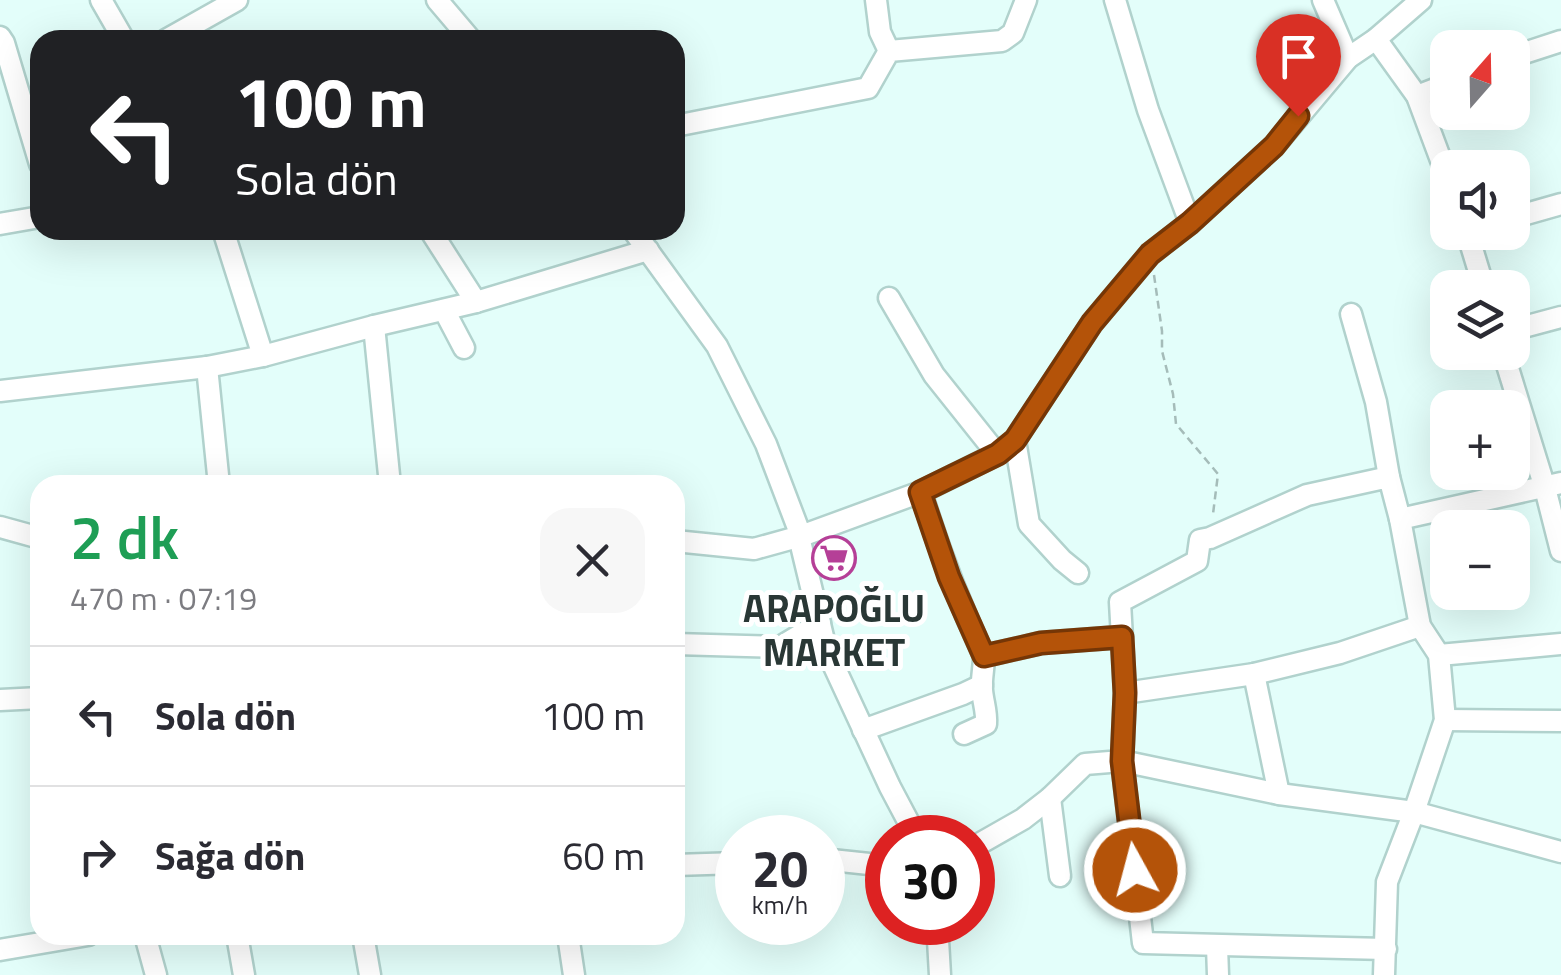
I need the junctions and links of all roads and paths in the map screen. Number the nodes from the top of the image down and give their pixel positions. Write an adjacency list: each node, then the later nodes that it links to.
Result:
1 (101, 0): 9 (street)
2 (237, 0): 10 (street)
3 (436, 0): 11 (street)
4 (876, 0): 15 (street)
5 (1026, 0): 15 (street)
6 (1114, 0): 26 (street)
7 (1323, 0): 17 (street)
8 (1421, 0): 13 (street)
9 (118, 30)
10 (184, 30)
11 (462, 30)
12 (0, 37): 21 (street)
13 (1376, 38): 17 (street); 19 (street)
14 (1561, 41): 16 (street)
15 (890, 51): 20 (street)
16 (1530, 52)
17 (1348, 58): 26 (street)
18 (1430, 91): 19 (street)
19 (1417, 96): 22 (street)
20 (685, 124)
21 (30, 130)
22 (1437, 150)
23 (1561, 204): 24 (street)
24 (1530, 213)
25 (30, 219): 27 (street)
26 (1190, 223): 32 (street)
27 (0, 224)
28 (226, 240): 41 (street)
29 (436, 240): 34 (street)
30 (640, 240): 31 (street)
31 (648, 250): 34 (street); 55 (street)
32 (1150, 254): 45 (street); 56 (path)
33 (890, 298): 46 (street)
34 (476, 302): 35 (street)
35 (444, 310): 39 (street); 40 (street)
36 (1351, 314): 49 (street)
37 (1561, 317): 38 (street)
38 (1530, 325)
39 (374, 326): 41 (street); 48 (street)
40 (464, 348)
41 (263, 356): 42 (street)
42 (207, 367): 44 (street); 47 (street)
43 (1510, 370): 50 (street)
44 (0, 391)
45 (1015, 440): 46 (street); 59 (street)
46 (998, 454): 51 (street)
47 (218, 475)
48 (389, 475)
49 (1389, 478): 52 (street); 56 (street)
50 (1553, 486): 52 (street); 58 (street)
51 (920, 492): 55 (street); 66 (street)
52 (1400, 519): 61 (street)
53 (0, 528): 54 (street)
54 (30, 536)
55 (801, 536): 57 (street); 60 (street)
56 (1210, 538): 62 (street)
57 (685, 541)
58 (1561, 551)
59 (1078, 573)
60 (820, 623): 63 (street); 74 (street)
61 (1420, 626): 65 (street); 67 (street)
62 (1122, 637): 66 (street); 69 (street)
63 (685, 644)
64 (1561, 644): 65 (street)
65 (1439, 654): 72 (street)
66 (984, 656): 68 (street)
67 (1254, 674): 69 (street); 77 (street)
68 (982, 685): 74 (street); 75 (street)
69 (1125, 693): 76 (street)
70 (30, 698): 71 (street)
71 (0, 700)
72 (1444, 720): 73 (street); 79 (street)
73 (1561, 721)
74 (863, 730): 80 (street)
75 (964, 734)
76 (1122, 761): 77 (street); 78 (street); 92 (street)
77 (1279, 794): 79 (street)
78 (1050, 798): 81 (street); 85 (street)
79 (1414, 812): 82 (street); 94 (street)
80 (906, 815)
81 (995, 834)
82 (1561, 852)
83 (715, 864): 84 (street)
84 (685, 865)
85 (1060, 876)
86 (30, 945): 93 (street)
87 (148, 945): 95 (street)
88 (239, 945): 96 (street)
89 (364, 945): 97 (street)
90 (570, 945): 98 (street)
91 (938, 945): 99 (street)
92 (1217, 946): 94 (street); 100 (street)
93 (0, 950)
94 (1386, 950): 101 (street)
95 (156, 975)
96 (244, 975)
97 (370, 975)
98 (574, 975)
99 (940, 975)
100 (1218, 975)
101 (1384, 975)

